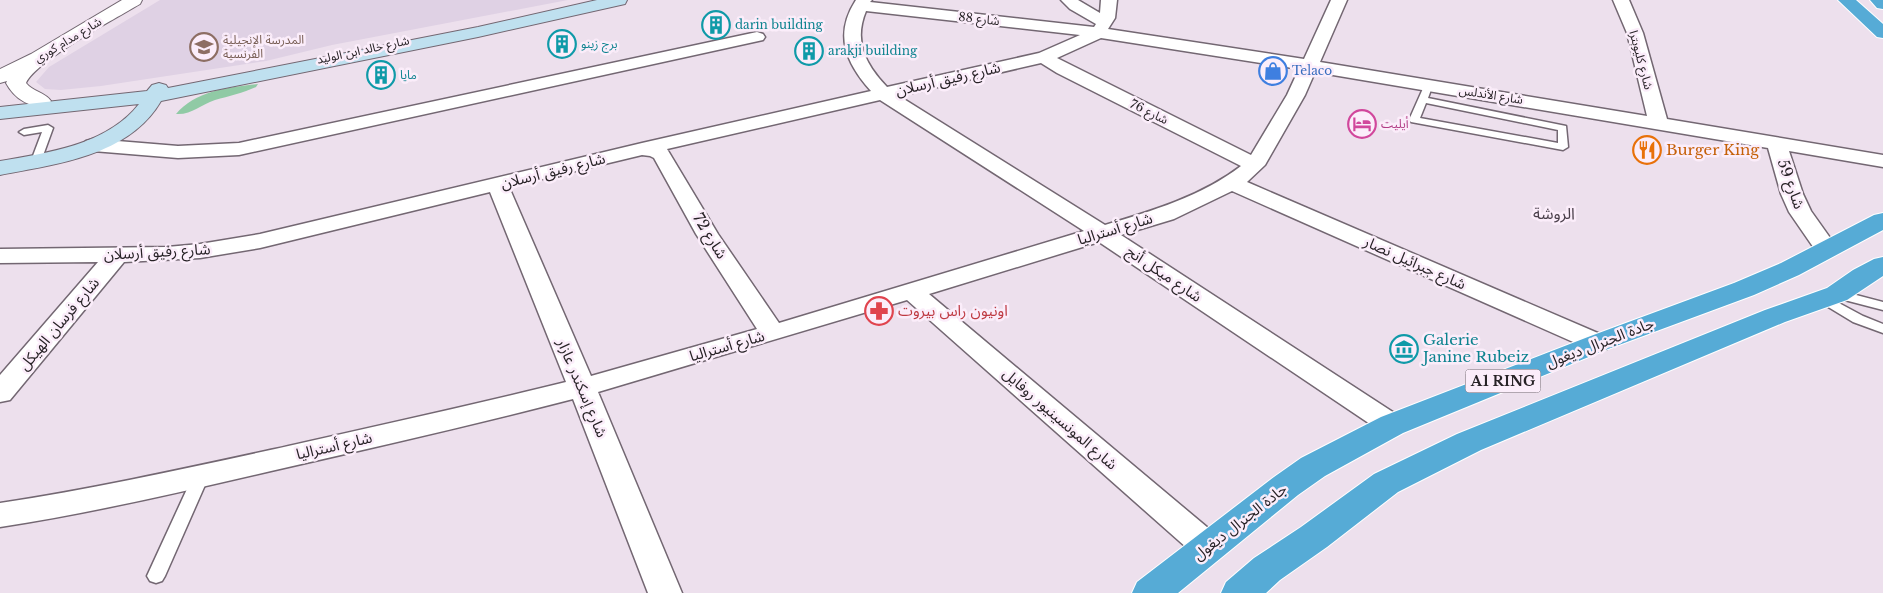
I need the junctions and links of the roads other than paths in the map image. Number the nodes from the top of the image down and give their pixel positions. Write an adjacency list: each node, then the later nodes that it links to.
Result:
1 (134, 0): 16 (street, شارع مدام كوري)
2 (595, 0): 20 (main road, شارع خالد ابن الوليد)
3 (619, 0): 20 (main road, شارع خالد ابن الوليد)
4 (1069, 0): 12 (street)
5 (1109, 0): 12 (street)
6 (1339, 0): 17 (street, شارع أستراليا)
7 (1621, 0): 25 (street, شارع كليوبترا)
8 (1846, 0): 13 (highway)
9 (1878, 0): 11 (highway)
10 (862, 3): 12 (street, شارع 88); 21 (street, شارع ميكل أنج)
11 (1883, 4)
12 (1101, 27): 15 (street, شارع رفيق أرسلان); 17 (street, شارع الأندلس)
13 (1883, 33)
14 (757, 37): 28 (street)
15 (1044, 57): 21 (street, شارع رفيق أرسلان); 32 (street, شارع 76)
16 (38, 58): 18 (street, شارع مدام كوري); 23 (street)
17 (1309, 65): 19 (street, شارع الأندلس); 32 (street, شارع أستراليا)
18 (0, 77)
19 (1426, 92): 19 (lane); 25 (street, شارع الأندلس)
20 (156, 93): 23 (main road, شارع خالد ابن الوليد); 28 (main road)
21 (883, 94): 29 (street, شارع رفيق أرسلان); 37 (street, شارع ميكل أنج)
22 (0, 104): 23 (main road)
23 (40, 105): 24 (main road)
24 (0, 113)
25 (1658, 122): 27 (street, شارع الأندلس)
26 (24, 132): 30 (lane)
27 (1776, 142): 31 (street, شارع الأندلس); 38 (street, شارع 59)
28 (93, 145): 30 (main road)
29 (642, 149): 35 (street, شارع رفيق أرسلان); 46 (street, شارع 72)
30 (36, 161): 33 (main road)
31 (1883, 161)
32 (1256, 165): 34 (street, شارع أستراليا)
33 (0, 168)
34 (1232, 183): 37 (street, شارع أستراليا); 47 (street, شارع جبرائيل نصار)
35 (497, 184): 39 (street, شارع رفيق أرسلان); 48 (street, شارع إسكندر عازار)
36 (1883, 220): 38 (highway, جادة الجنرال ديغول / A1 RING)
37 (1102, 233): 42 (street, شارع أستراليا); 50 (street, شارع ميكل أنج)
38 (1826, 250): 47 (highway, جادة الجنرال ديغول / A1 RING)
39 (118, 254): 40 (street, شارع رفيق أرسلان); 49 (street, شارع فرسان الهيكل)
40 (0, 256)
41 (1883, 265): 43 (highway, A1 RING)
42 (911, 291): 46 (street, شارع أستراليا); 53 (street, شارع المونسينيور روفايل)
43 (1830, 297): 44 (lane); 45 (lane); 57 (highway, A1 RING)
44 (1883, 306)
45 (1883, 329)
46 (773, 333): 48 (street, شارع أستراليا)
47 (1598, 343): 50 (highway, جادة الجنرال ديغول / A1 RING)
48 (581, 388): 51 (street, شارع أستراليا); 55 (street, شارع إسكندر عازار)
49 (0, 393)
50 (1392, 425): 53 (highway, جادة الجنرال ديغول / A1 RING)
51 (201, 476): 52 (street, شارع أستراليا); 54 (lane)
52 (0, 515)
53 (1208, 547): 56 (highway, جادة الجنرال ديغول / A1 RING)
54 (156, 576)
55 (665, 593)
56 (1151, 593)
57 (1240, 593)

